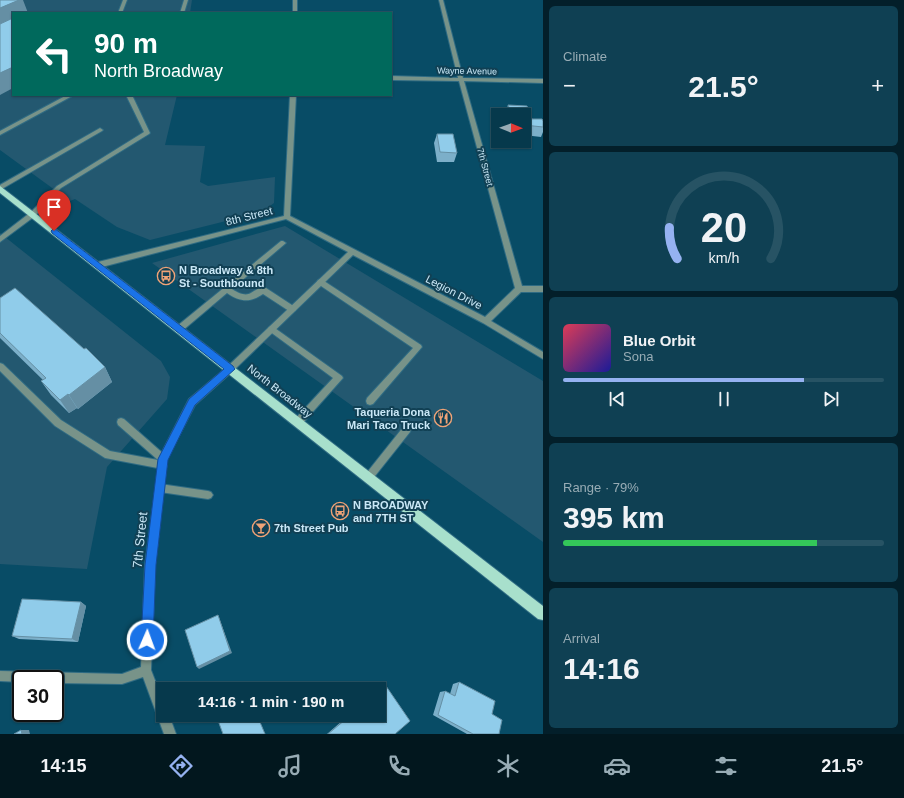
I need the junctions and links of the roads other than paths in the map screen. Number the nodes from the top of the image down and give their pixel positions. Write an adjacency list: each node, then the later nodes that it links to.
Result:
1 (125, 0): 5 (street)
2 (186, 0): 6 (street)
3 (295, 0): 7 (street)
4 (441, 0): 9 (street, 7th Street)
5 (120, 12)
6 (182, 12)
7 (295, 12)
8 (392, 78): 9 (street, Wayne Avenue)
9 (461, 80): 10 (street, Wayne Avenue); 26 (street, 7th Street)
10 (543, 81)
11 (68, 96): 15 (street)
12 (129, 96): 19 (street)
13 (293, 96): 20 (street, 8th Street)
14 (0, 123): 15 (street)
15 (7, 129): 17 (street)
16 (100, 130): 18 (street)
17 (0, 133)
18 (0, 189): 19 (main road, North Broadway)
19 (33, 214): 21 (street); 24 (main road, North Broadway)
20 (287, 217): 23 (street, Legion Drive); 24 (street, 8th Street)
21 (0, 240)
22 (282, 243): 27 (street)
23 (352, 252): 25 (street); 30 (street, Legion Drive)
24 (98, 265): 32 (main road, North Broadway)
25 (321, 282): 29 (street); 36 (street)
26 (518, 288): 28 (street); 30 (street)
27 (226, 289): 29 (street); 32 (street)
28 (543, 289)
29 (292, 309): 31 (street)
30 (486, 321): 33 (street, Legion Drive)
31 (272, 328): 35 (street); 38 (street)
32 (179, 329): 35 (main road, North Broadway)
33 (543, 356)
34 (0, 366): 40 (street)
35 (230, 369): 38 (main road, North Broadway); 40 (street, 7th Street)
36 (370, 401)
37 (121, 422): 40 (street)
38 (298, 422): 41 (main road, North Broadway)
39 (407, 429): 41 (street)
40 (163, 462): 42 (street, 7th Street)
41 (368, 478): 44 (main road, North Broadway)
42 (160, 488): 43 (street); 45 (street, 7th Street)
43 (208, 495)
44 (543, 614)
45 (146, 670): 46 (street); 47 (street, 7th Street)
46 (0, 676)
47 (170, 734)

